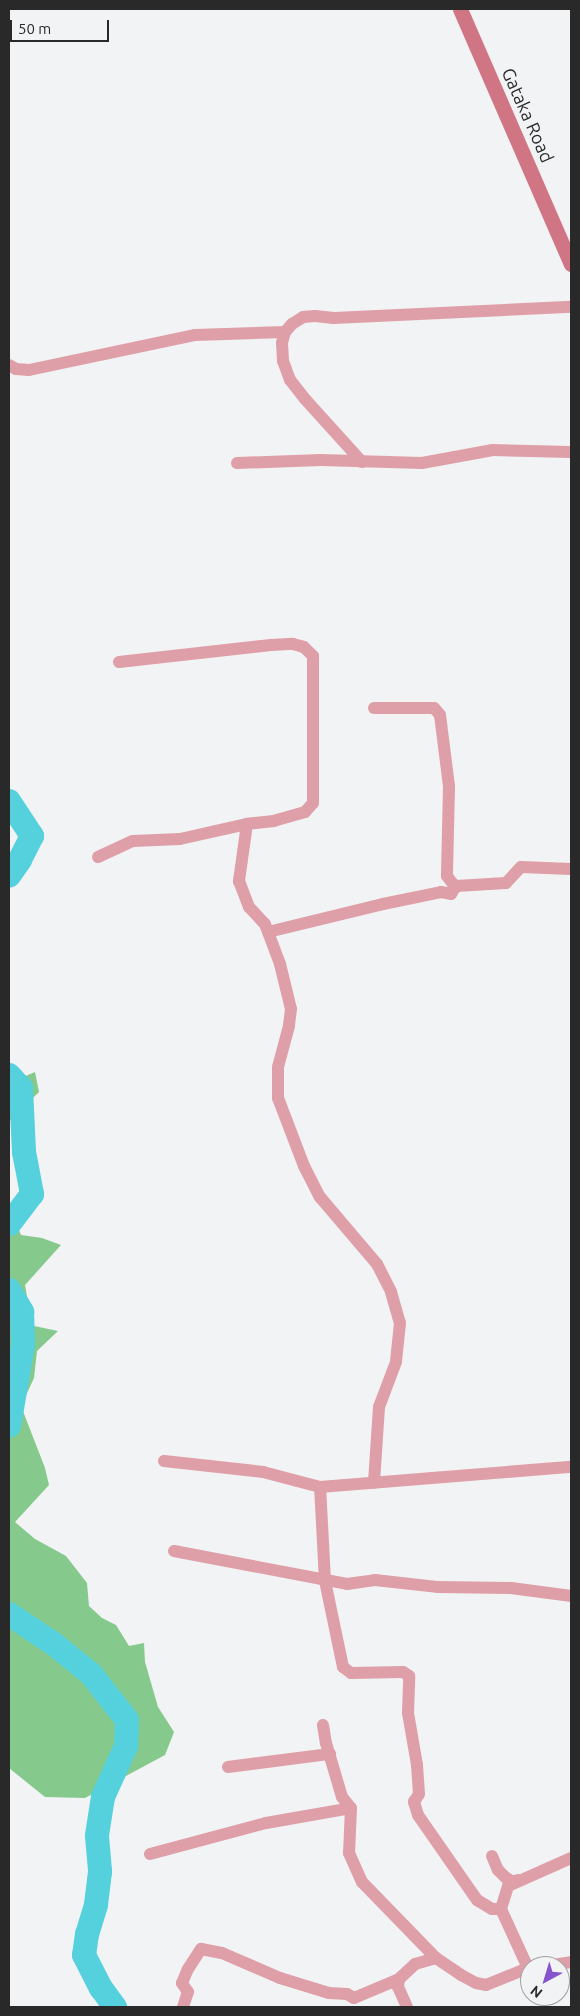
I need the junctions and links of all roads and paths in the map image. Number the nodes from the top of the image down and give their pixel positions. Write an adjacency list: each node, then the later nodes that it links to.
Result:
1 (460, 9): 2 (street, Gataka Road)
2 (571, 264)
3 (571, 307): 4 (street)
4 (285, 332): 5 (street); 8 (street)
5 (9, 365)
6 (571, 452): 8 (street)
7 (237, 462): 8 (street)
8 (362, 462)
9 (119, 662): 11 (street)
10 (374, 708): 14 (street)
11 (247, 824): 12 (street); 15 (street)
12 (98, 857)
13 (571, 869): 14 (street)
14 (456, 886): 15 (street)
15 (268, 932): 18 (street)
16 (164, 1461): 19 (street)
17 (571, 1467): 18 (street)
18 (374, 1482): 19 (street)
19 (320, 1486): 21 (street)
20 (174, 1551): 21 (street)
21 (325, 1581): 22 (street); 31 (street)
22 (571, 1596)
23 (323, 1725): 24 (street)
24 (330, 1754): 25 (street); 26 (street)
25 (228, 1767)
26 (350, 1808): 27 (street); 33 (street)
27 (150, 1854)
28 (492, 1856): 30 (street)
29 (571, 1858): 30 (street)
30 (541, 1871): 31 (street)
31 (501, 1909): 32 (street)
32 (523, 1956)
33 (436, 1958): 34 (street); 35 (street)
34 (520, 1972)
35 (399, 1979): 36 (street); 37 (street)
36 (183, 2007)
37 (407, 2007)

